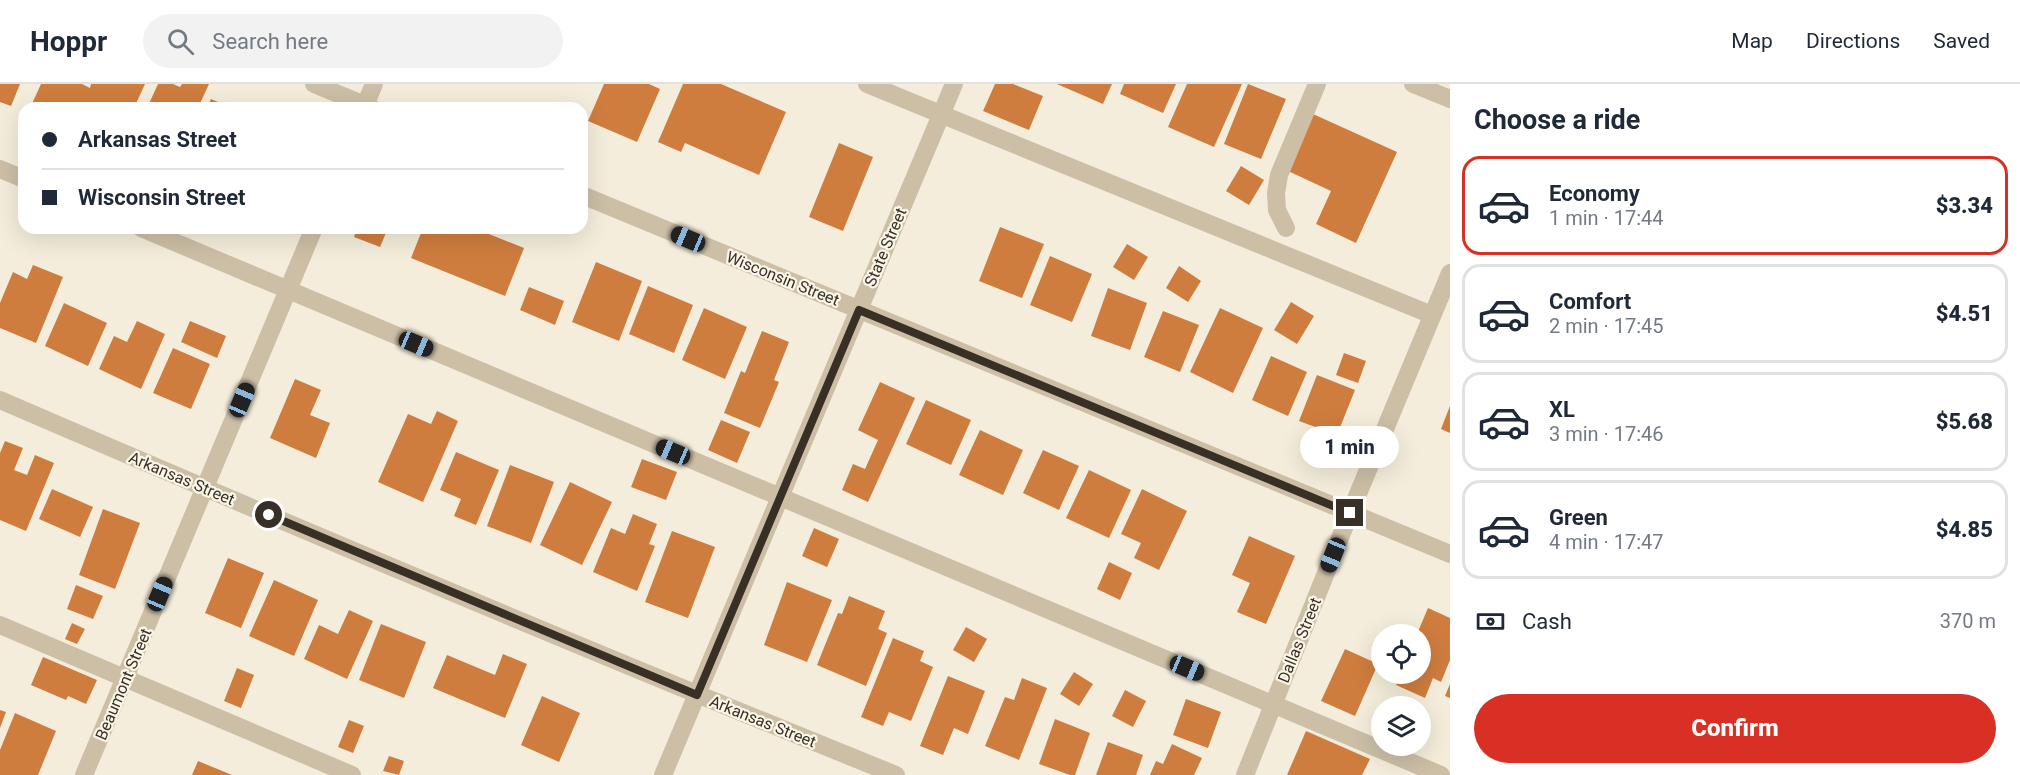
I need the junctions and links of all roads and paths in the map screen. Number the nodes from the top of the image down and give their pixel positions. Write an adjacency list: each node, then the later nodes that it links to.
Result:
1 (314, 84): 8 (street)
2 (374, 84): 9 (street)
3 (867, 84): 10 (street)
4 (954, 84): 10 (street, State Street)
5 (1317, 84): 14 (street)
6 (1413, 84): 7 (street)
7 (1450, 99)
8 (355, 102)
9 (369, 102)
10 (941, 115): 19 (street, State Street); 20 (street)
11 (0, 168): 12 (street)
12 (18, 176)
13 (588, 197): 19 (street, Wisconsin Street)
14 (1286, 228)
15 (155, 234): 18 (street)
16 (311, 234): 18 (street, Beaumont Street)
17 (1450, 273): 20 (street, Dallas Street)
18 (288, 290): 22 (street, Beaumont Street); 23 (street)
19 (859, 310): 23 (street, State Street); 24 (street, Wisconsin Street)
20 (1432, 315): 24 (street, Dallas Street)
21 (0, 400): 22 (street, Arkansas Street)
22 (205, 488): 27 (street, Beaumont Street); 28 (street, Arkansas Street)
23 (780, 497): 28 (street, State Street); 29 (street)
24 (1350, 513): 25 (street, Wisconsin Street); 29 (street, Dallas Street)
25 (1450, 554)
26 (0, 625): 27 (street)
27 (125, 678): 30 (street, Beaumont Street); 31 (street)
28 (697, 695): 32 (street, State Street); 33 (street, Arkansas Street)
29 (1273, 704): 34 (street, Dallas Street); 35 (street)
30 (84, 775)
31 (352, 775)
32 (663, 775)
33 (896, 775)
34 (1245, 775)
35 (1442, 775)

